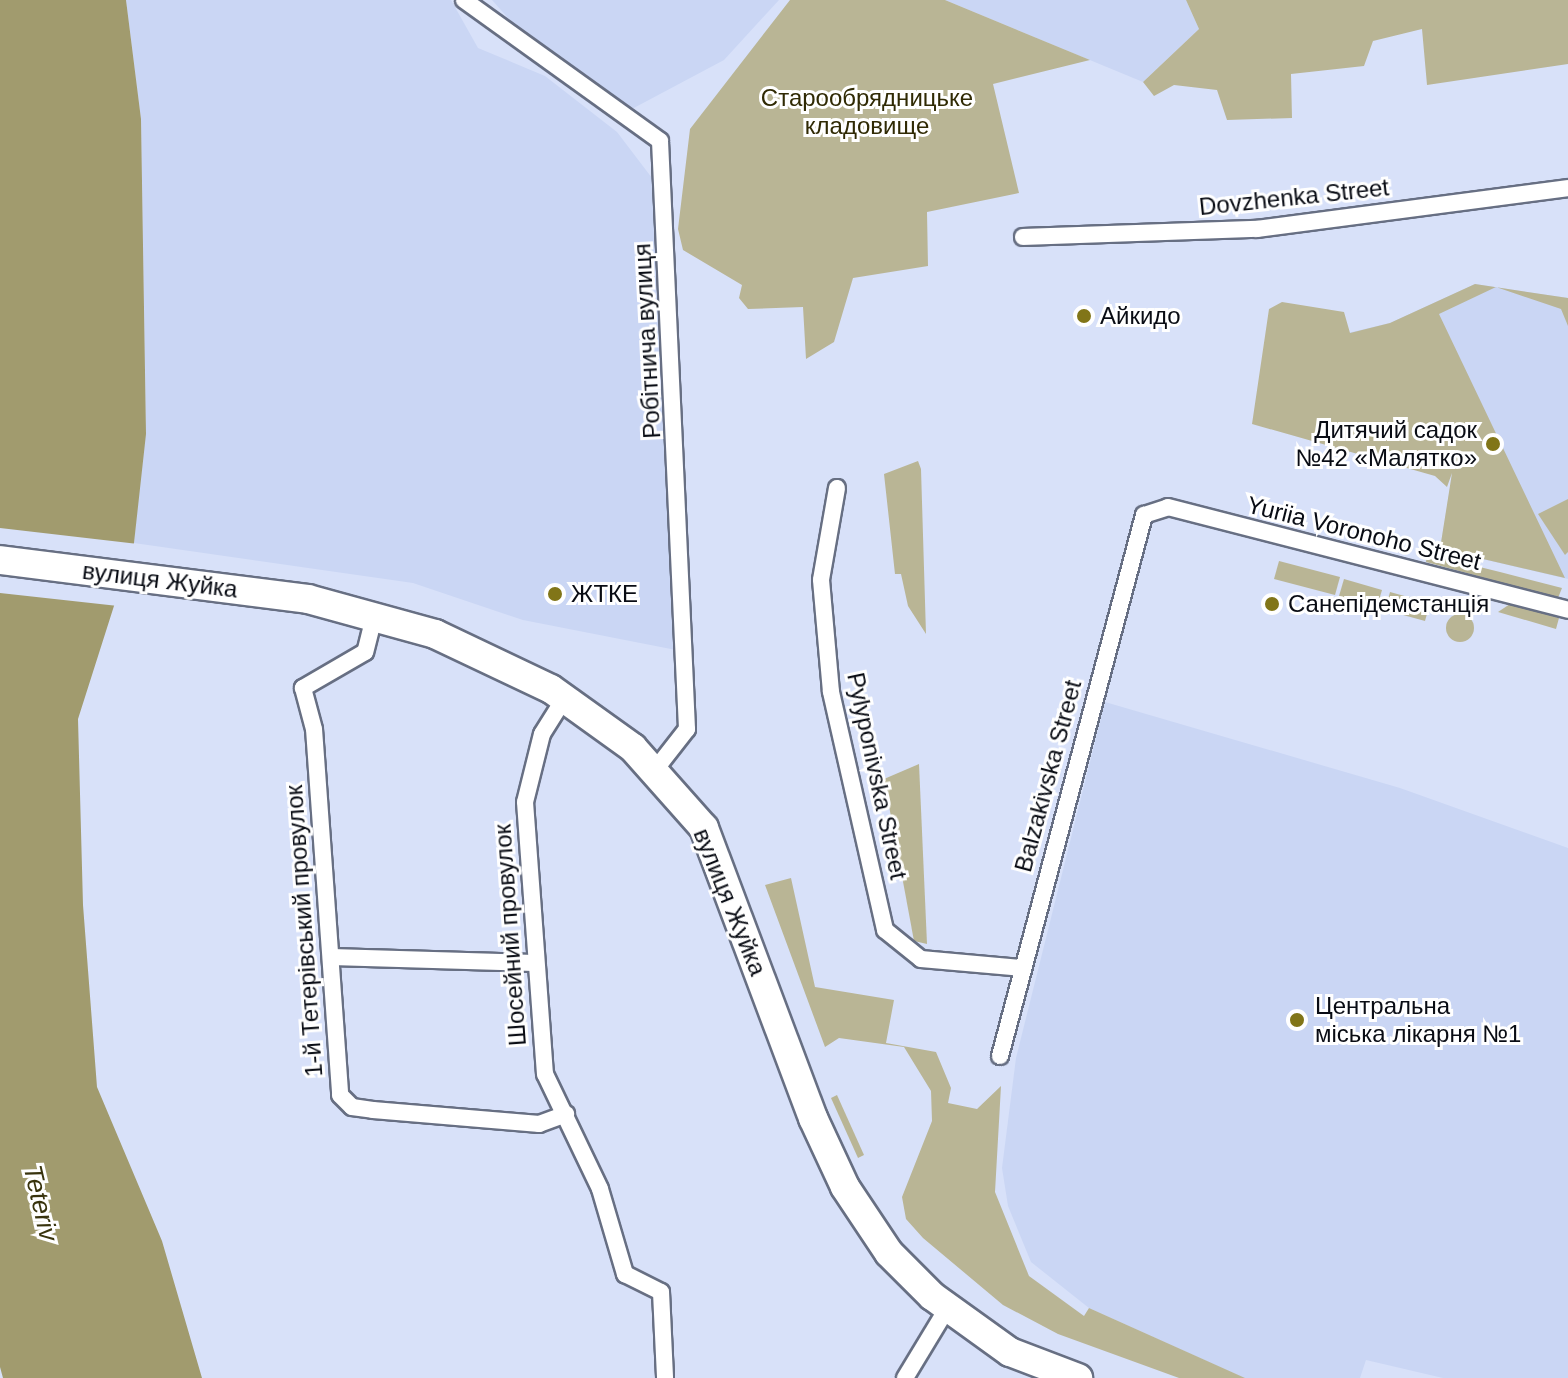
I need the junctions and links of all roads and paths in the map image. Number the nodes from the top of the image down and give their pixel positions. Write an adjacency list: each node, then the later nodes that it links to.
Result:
1 (464, 0): 10 (street, Робітнича вулиця)
2 (1568, 188): 3 (street, Dovzhenka Street)
3 (1023, 237)
4 (837, 488): 13 (street, Pylyponivska Street)
5 (1148, 512): 7 (street, Yuriia Voronoho Street); 13 (street, Balzakivska Street)
6 (0, 560): 8 (highway, вулиця Жуйка)
7 (1568, 610)
8 (374, 617): 9 (highway, вулиця Жуйка); 11 (street, 1-й Тетерівський провулок)
9 (564, 699): 10 (highway, вулиця Жуйка); 12 (street, Шосейний провулок)
10 (655, 770): 16 (highway, вулиця Жуйка)
11 (331, 957): 12 (street); 15 (street, 1-й Тетерівський провулок)
12 (535, 963): 15 (street, Шосейний провулок)
13 (1021, 968): 14 (street, Balzakivska Street)
14 (1000, 1056)
15 (566, 1114): 17 (street, Шосейний провулок)
16 (948, 1307): 18 (street); 19 (highway, вулиця Жуйка)
17 (665, 1378)
18 (905, 1378)
19 (1078, 1378)

